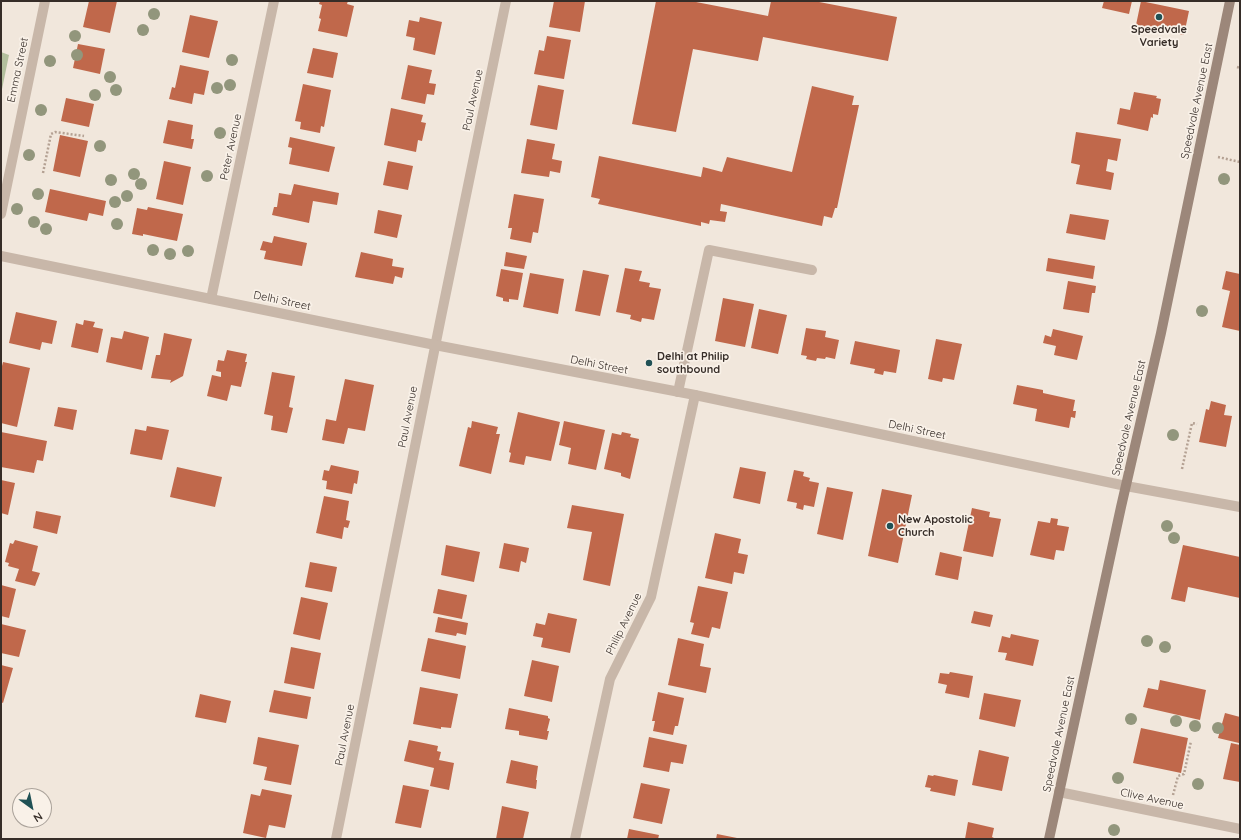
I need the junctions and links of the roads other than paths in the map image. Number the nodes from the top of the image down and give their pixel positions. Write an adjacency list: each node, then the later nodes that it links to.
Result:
1 (45, 1): 5 (street, Emma Street)
2 (274, 1): 8 (street, Peter Avenue)
3 (506, 1): 9 (street, Paul Avenue)
4 (1230, 1): 12 (main road, Speedvale Avenue East)
5 (1, 214)
6 (1, 256): 8 (street, Delhi Street)
7 (812, 270): 10 (street)
8 (211, 299): 9 (street, Delhi Street)
9 (435, 345): 10 (street, Delhi Street); 16 (street, Paul Avenue)
10 (678, 392): 11 (street, Delhi Street)
11 (695, 395): 12 (street, Delhi Street); 17 (street, Philip Avenue)
12 (1126, 486): 13 (street, Delhi Street); 14 (main road, Speedvale Avenue East)
13 (1240, 507)
14 (1059, 792): 15 (street, Clive Avenue); 18 (main road, Speedvale Avenue East)
15 (1240, 829)
16 (336, 839)
17 (575, 839)
18 (1049, 839)

